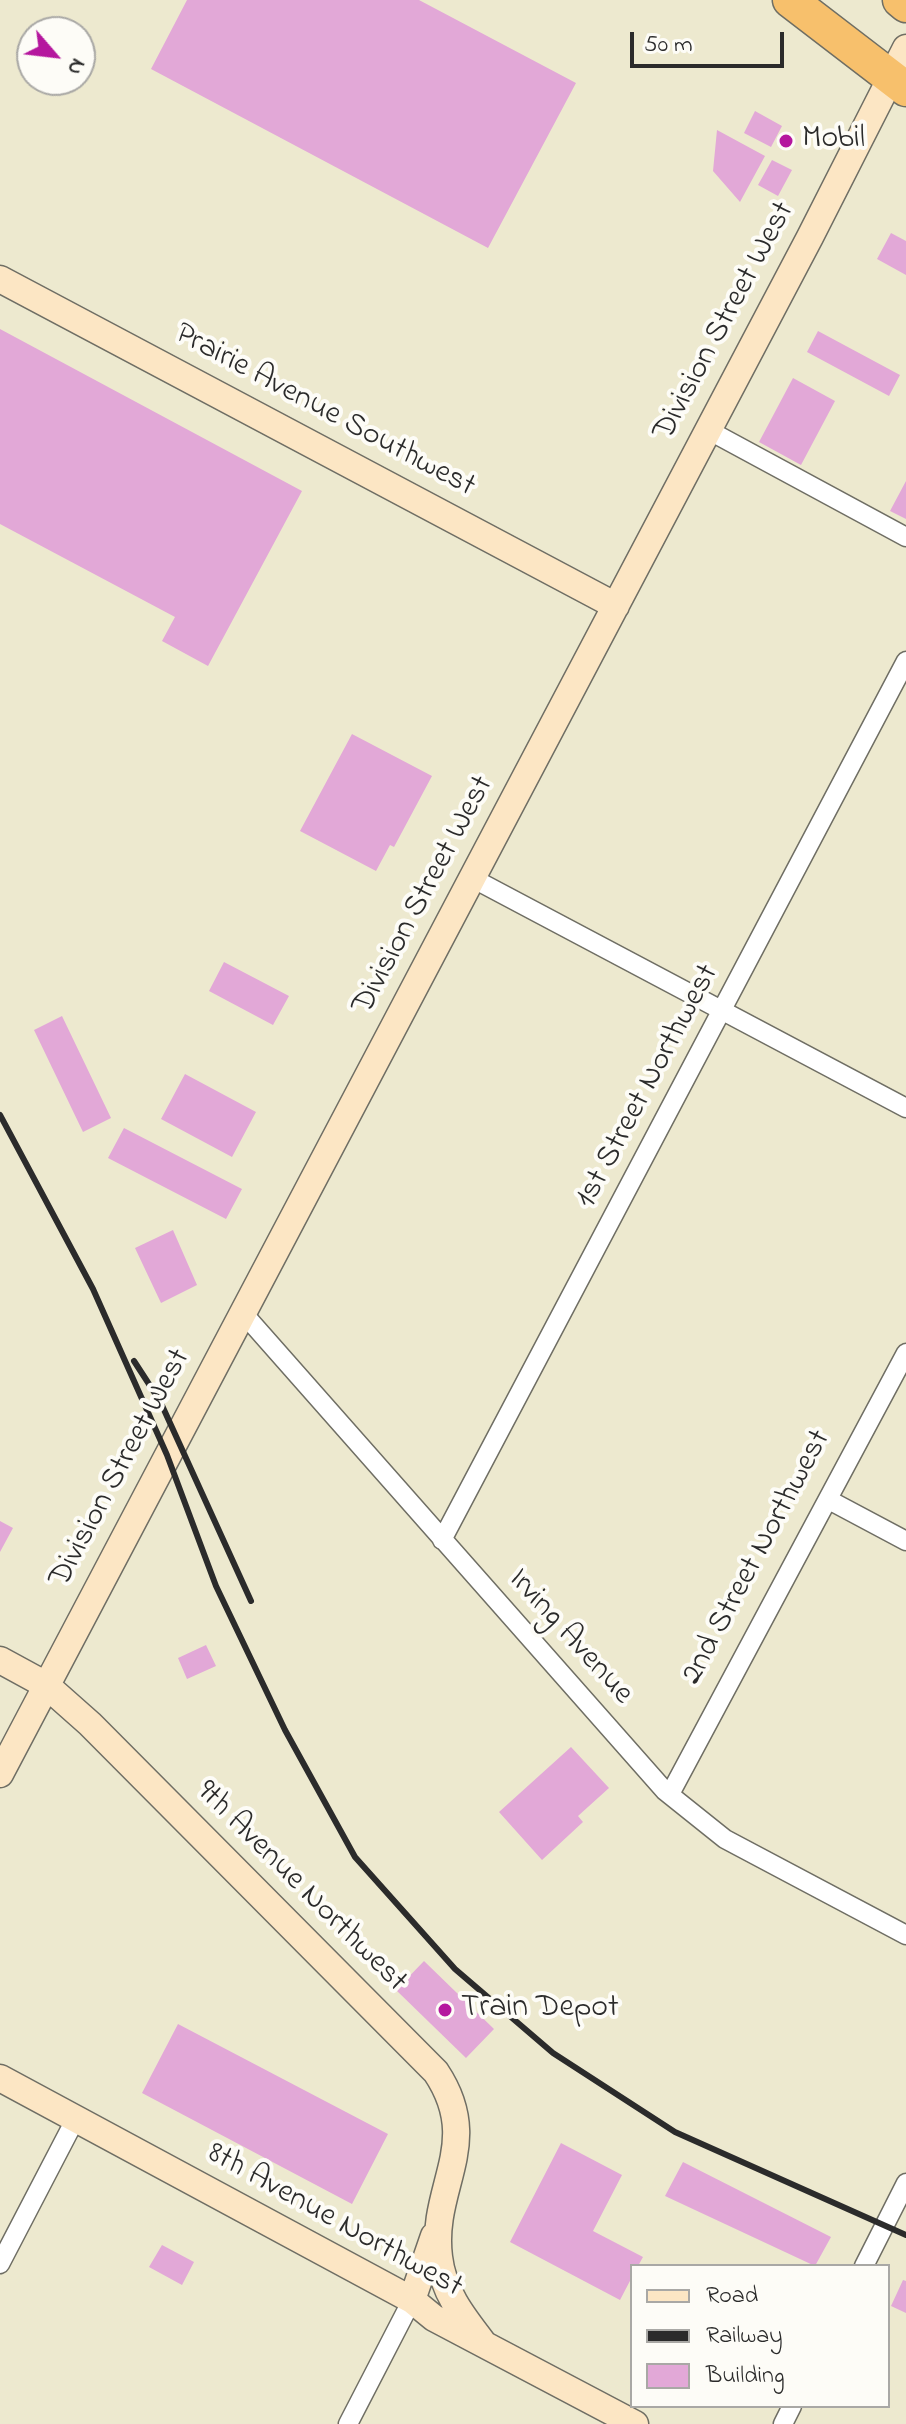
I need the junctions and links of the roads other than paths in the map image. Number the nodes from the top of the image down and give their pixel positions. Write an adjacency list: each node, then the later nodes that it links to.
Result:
1 (790, 0): 5 (highway)
2 (900, 0): 3 (highway)
3 (906, 5)
4 (906, 48): 5 (street, Division Street West)
5 (898, 84): 7 (street, Division Street West)
6 (0, 279): 9 (street, Prairie Avenue Southwest)
7 (708, 430): 8 (street); 9 (street, Division Street West)
8 (906, 537)
9 (616, 606): 11 (street, Division Street West)
10 (906, 661): 12 (street, 1st Street Northwest)
11 (472, 878): 12 (street); 14 (street, Division Street West)
12 (724, 1011): 13 (street); 17 (street, 1st Street Northwest)
13 (906, 1108)
14 (243, 1313): 17 (street, Irving Avenue); 20 (street, Division Street West)
15 (906, 1353): 16 (street, 2nd Street Northwest)
16 (829, 1500): 18 (street); 22 (street, 2nd Street Northwest)
17 (442, 1540): 22 (street, Irving Avenue)
18 (906, 1541)
19 (0, 1660): 20 (street, 9th Avenue Northwest)
20 (46, 1685): 21 (street, Division Street West); 27 (street, 9th Avenue Northwest)
21 (0, 1774)
22 (670, 1794): 23 (street, Irving Avenue)
23 (906, 1935)
24 (0, 2078): 25 (street, 8th Avenue Northwest)
25 (76, 2118): 28 (street); 30 (street, 8th Avenue Northwest)
26 (906, 2183): 29 (street)
27 (443, 2210): 30 (street); 31 (street)
28 (0, 2264)
29 (865, 2264)
30 (412, 2300): 31 (street, 8th Avenue Northwest); 32 (street)
31 (484, 2344): 33 (street, 8th Avenue Northwest)
32 (348, 2424)
33 (635, 2424)

